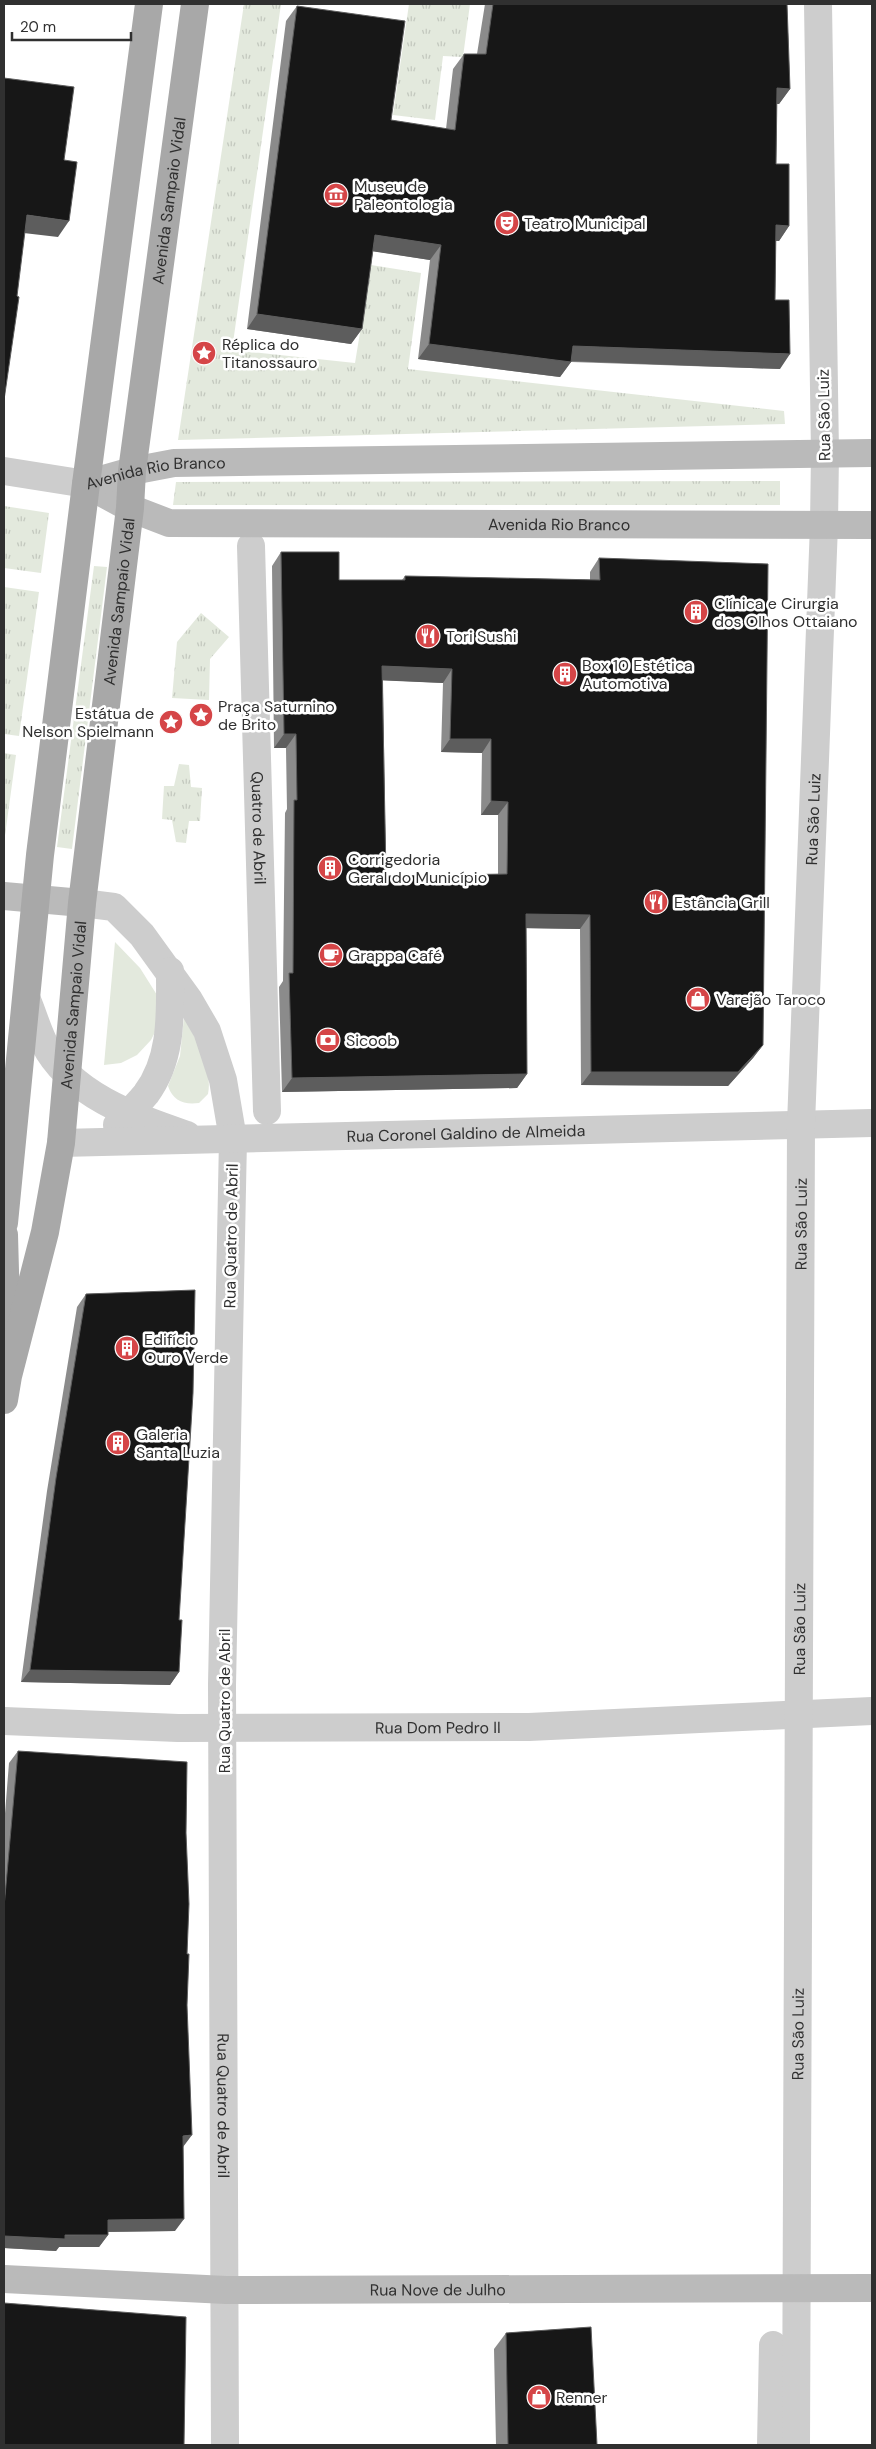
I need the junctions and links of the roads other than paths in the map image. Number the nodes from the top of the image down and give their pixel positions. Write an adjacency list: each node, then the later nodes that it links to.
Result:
1 (149, 4): 8 (main road)
2 (195, 4): 6 (main road, Avenida Sampaio Vidal)
3 (818, 4): 4 (street, Rua São Luiz)
4 (825, 453): 5 (main road, Avenida Rio Branco); 6 (main road, Avenida Rio Branco); 10 (street, Rua São Luiz)
5 (872, 453)
6 (132, 470): 8 (main road, Avenida Rio Branco); 9 (main road, Avenida Sampaio Vidal)
7 (4, 471): 8 (street)
8 (86, 484): 9 (main road, Avenida Rio Branco); 14 (main road)
9 (130, 508): 10 (main road, Avenida Rio Branco); 15 (main road, Avenida Sampaio Vidal)
10 (824, 525): 11 (main road, Avenida Rio Branco); 22 (street, Rua São Luiz)
11 (872, 525)
12 (251, 546): 19 (street, Quatro de Abril)
13 (4, 896): 14 (main road)
14 (36, 899): 15 (main road); 17 (main road)
15 (82, 903): 16 (street, Rua Quatro de Abril); 18 (main road, Avenida Sampaio Vidal)
16 (170, 971): 20 (street); 23 (street, Rua Quatro de Abril)
17 (27, 1000): 18 (street); 27 (main road)
18 (68, 1077): 20 (street); 25 (main road, Avenida Sampaio Vidal)
19 (267, 1111)
20 (129, 1113): 24 (street); 26 (street)
21 (872, 1123): 22 (street, Rua Coronel Galdino de Almeida)
22 (801, 1124): 23 (street, Rua Coronel Galdino de Almeida); 31 (street, Rua São Luiz)
23 (233, 1139): 24 (street, Rua Coronel Galdino de Almeida); 33 (street, Rua Quatro de Abril)
24 (202, 1140): 26 (street, Rua Coronel Galdino de Almeida)
25 (61, 1143): 26 (street, Rua Coronel Galdino de Almeida); 29 (main road, Avenida Sampaio Vidal)
26 (88, 1144)
27 (4, 1223)
28 (4, 1235): 29 (main road, Avenida Sampaio Vidal)
29 (6, 1388)
30 (872, 1710): 31 (street, Rua Dom Pedro II)
31 (799, 1713): 33 (street, Rua Dom Pedro II); 36 (street, Rua São Luiz)
32 (4, 1721): 33 (street, Rua Dom Pedro II)
33 (223, 1727): 37 (street, Rua Quatro de Abril)
34 (4, 2279): 37 (main road, Rua Nove de Julho)
35 (872, 2288): 36 (main road, Rua Nove de Julho)
36 (797, 2289): 37 (main road, Rua Nove de Julho); 41 (street, Rua São Luiz)
37 (226, 2290): 39 (street, Rua Quatro de Abril)
38 (772, 2345): 40 (street)
39 (225, 2445)
40 (771, 2445)
41 (796, 2445)

